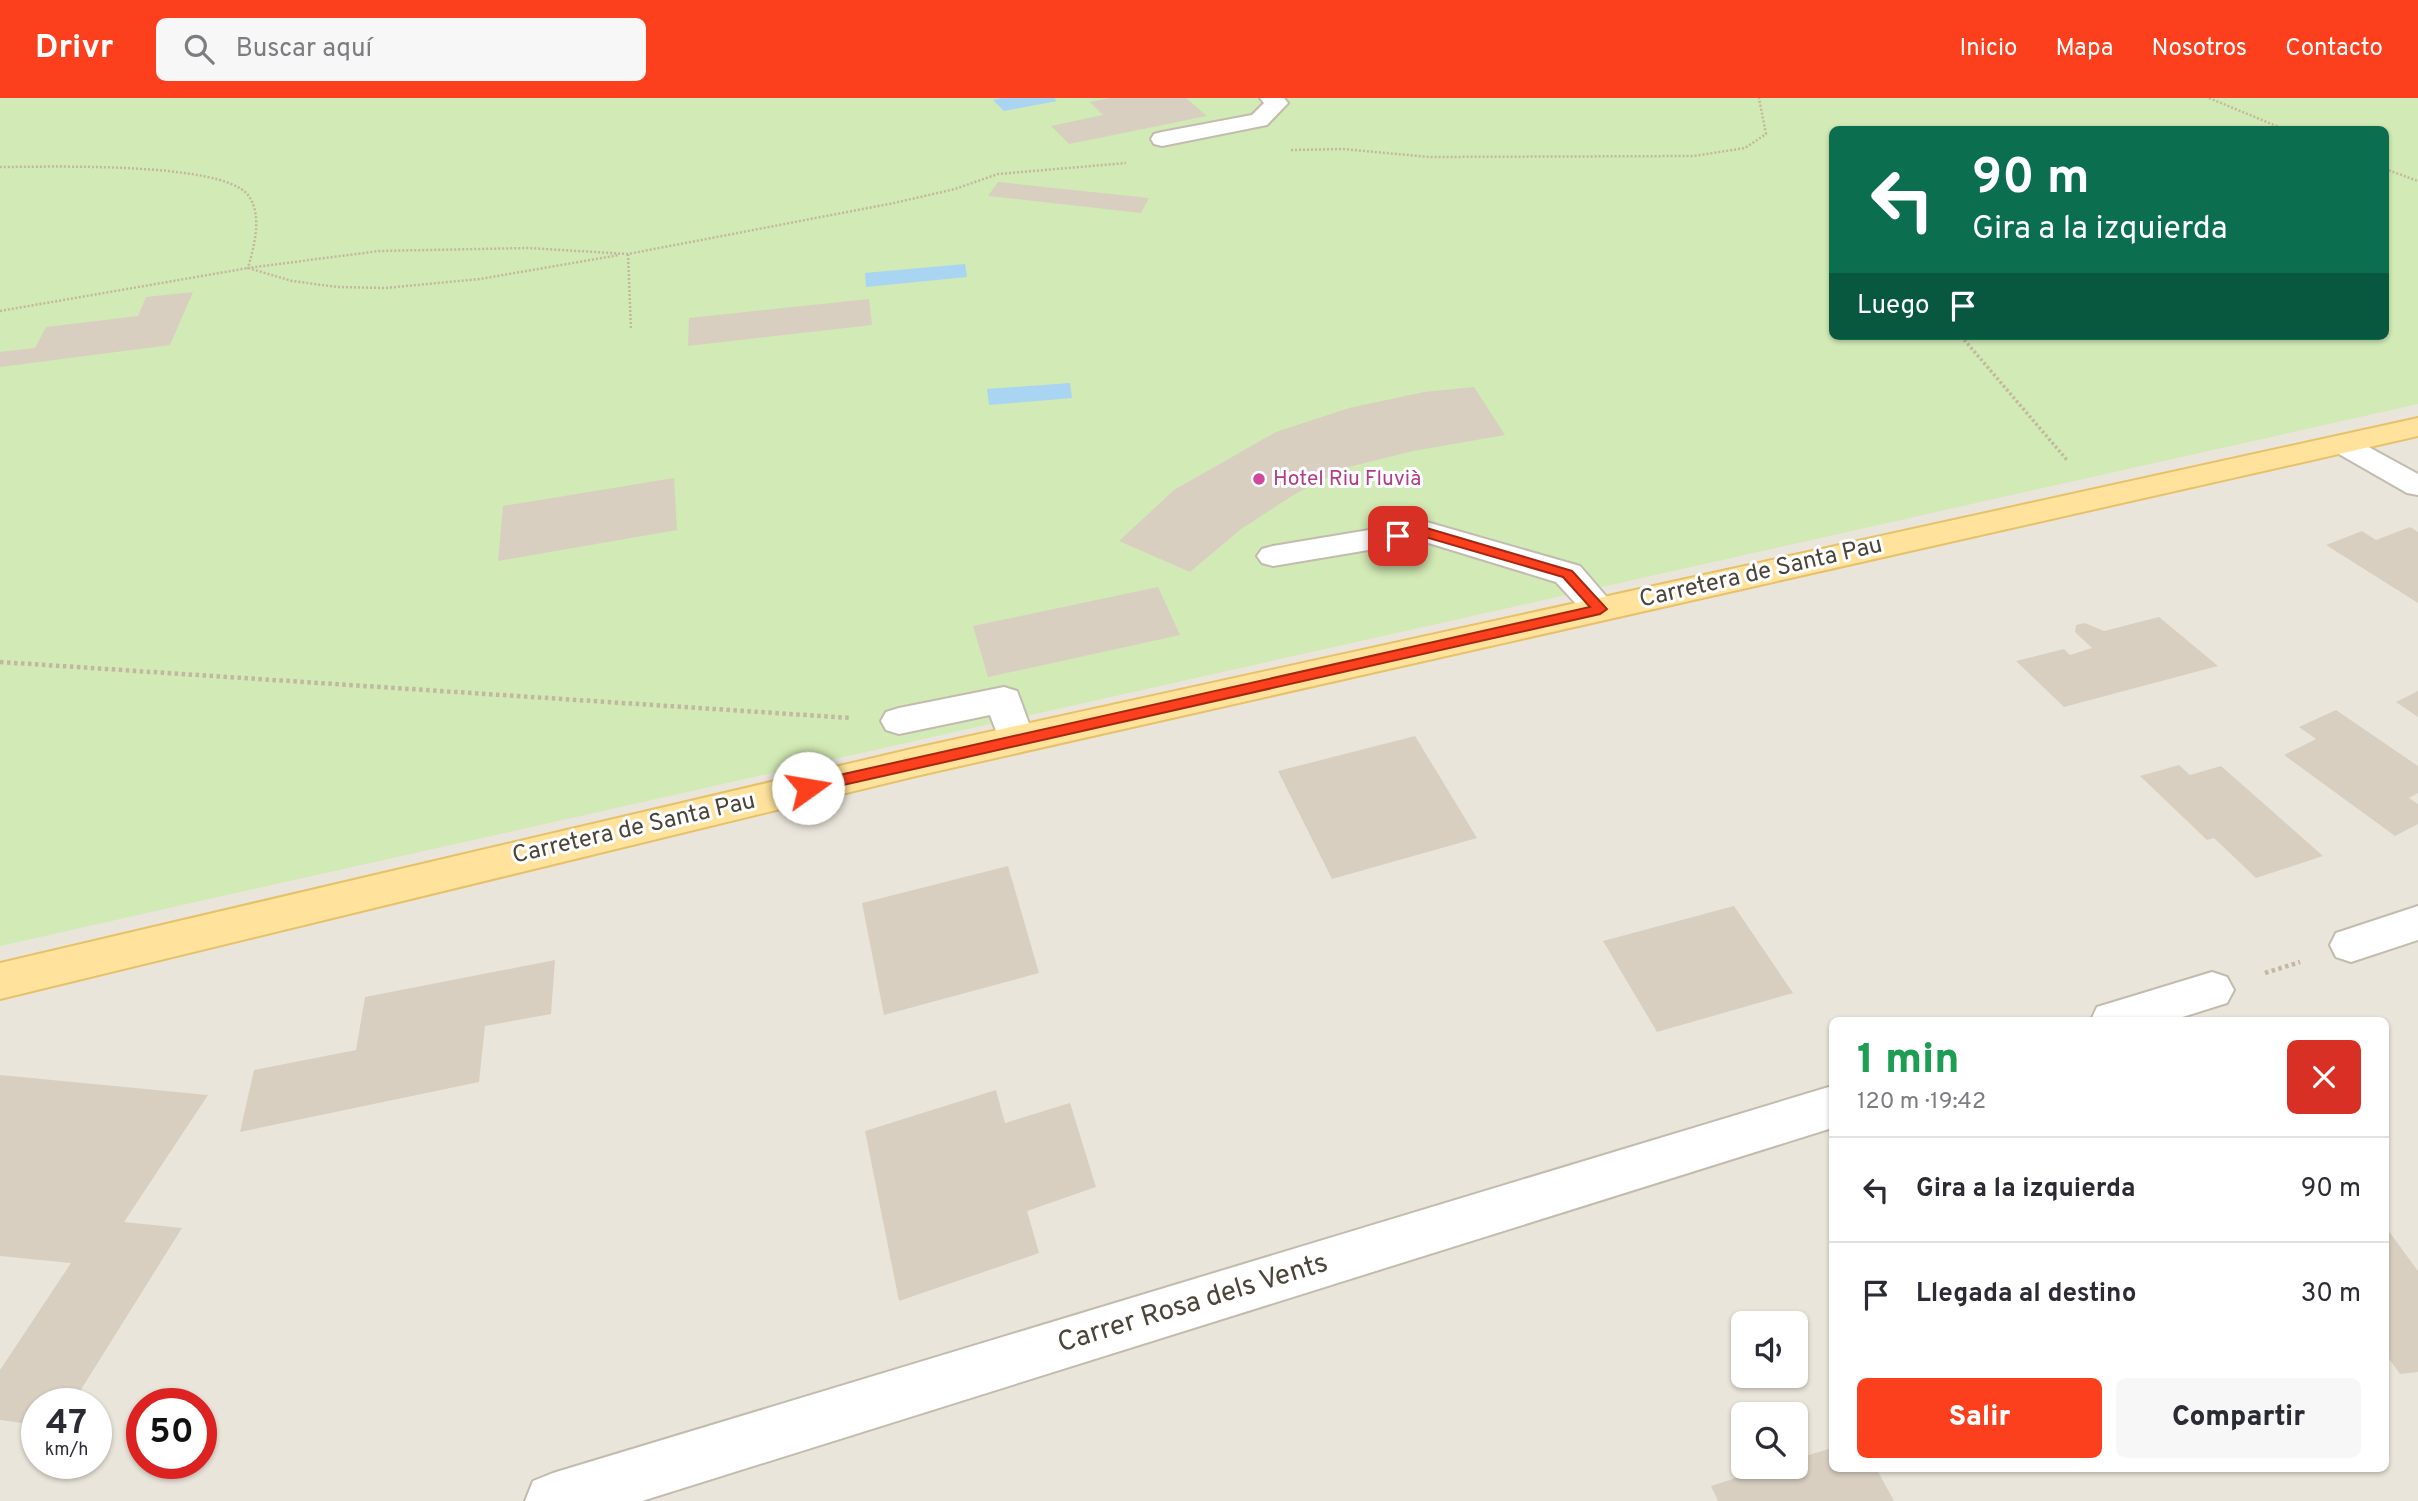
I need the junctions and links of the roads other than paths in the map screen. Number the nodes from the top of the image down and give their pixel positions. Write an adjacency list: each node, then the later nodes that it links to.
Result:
1 (1271, 98): 2 (street)
2 (1162, 139)
3 (2418, 427): 4 (main road, Carretera de Santa Pau)
4 (2342, 444): 5 (street); 7 (main road, Carretera de Santa Pau)
5 (2418, 486)
6 (1273, 556): 7 (street)
7 (1600, 609): 9 (main road, Carretera de Santa Pau)
8 (900, 721): 9 (street)
9 (1016, 740): 12 (main road, Carretera de Santa Pau)
10 (2418, 923): 11 (street)
11 (2351, 945)
12 (0, 981)
13 (2212, 990): 14 (street)
14 (2123, 1017)
15 (1829, 1108): 16 (street, Carrer Rosa dels Vents)
16 (553, 1501)

